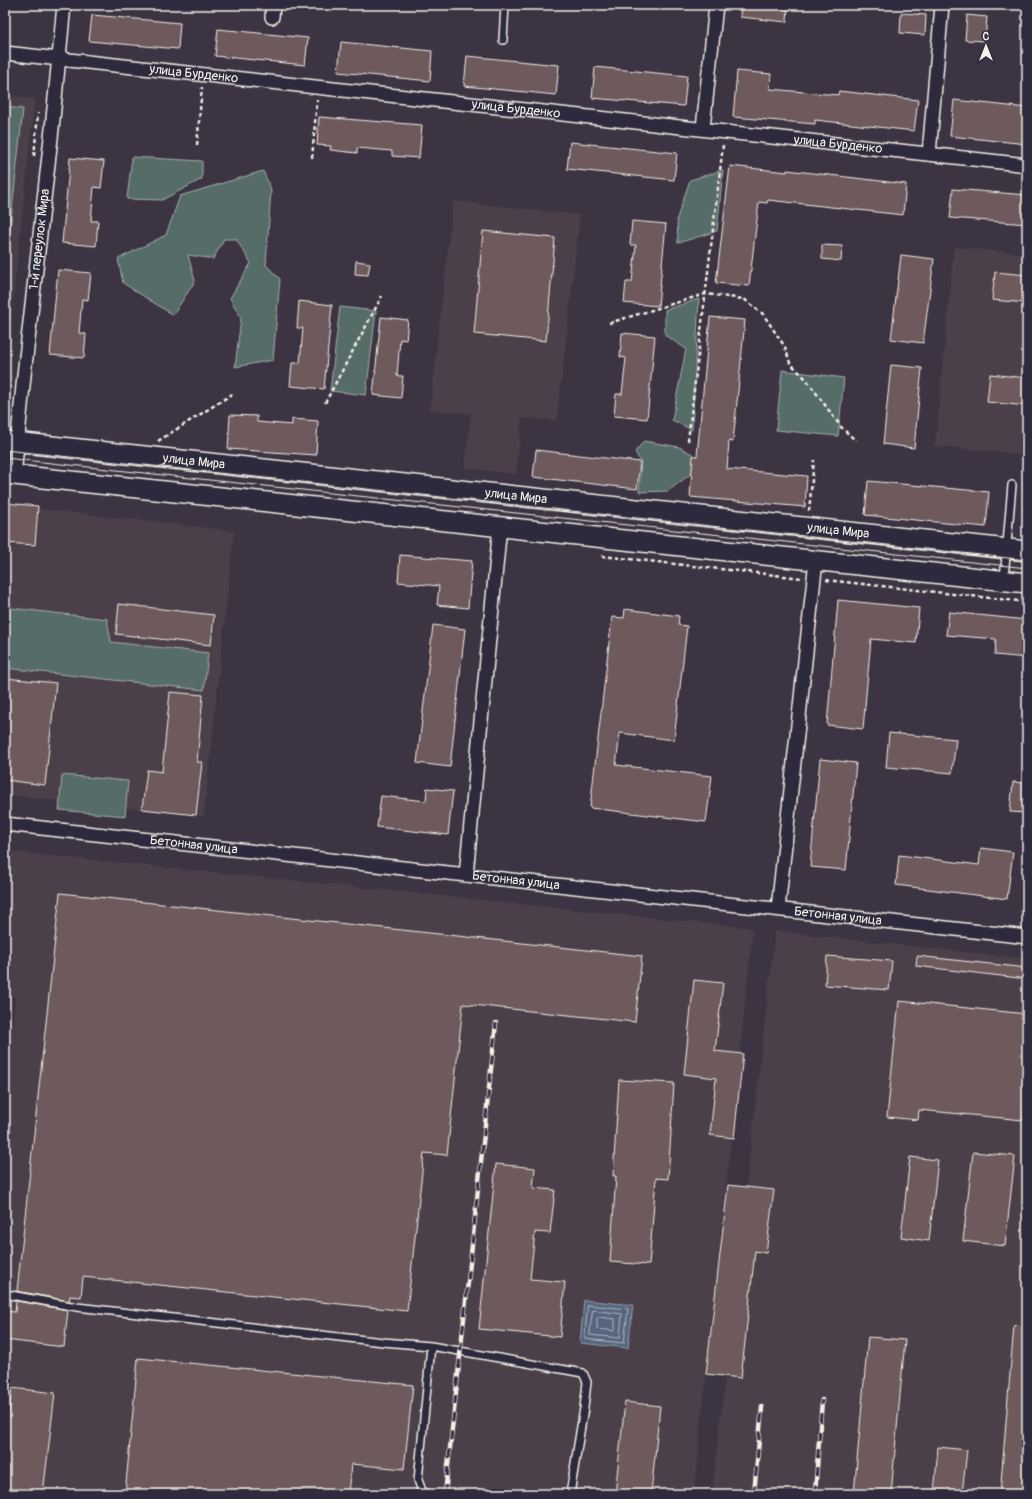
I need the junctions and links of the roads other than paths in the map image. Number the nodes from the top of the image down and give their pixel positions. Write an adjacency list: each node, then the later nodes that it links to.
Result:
1 (64, 5): 7 (street, 1-й переулок Мира)
2 (505, 5): 5 (lane)
3 (716, 5): 8 (street)
4 (942, 5): 9 (street)
5 (503, 40)
6 (5, 53): 7 (street, улица Бурденко)
7 (58, 59): 8 (street, улица Бурденко); 11 (street, 1-й переулок Мира)
8 (703, 128): 9 (street, улица Бурденко)
9 (929, 154): 10 (street, улица Бурденко)
10 (1027, 165)
11 (11, 442): 12 (street, 1-й переулок Мира); 15 (street, улица Мира)
12 (10, 474): 14 (street)
13 (1012, 486): 15 (lane)
14 (500, 526): 17 (street); 21 (street)
15 (1007, 549): 16 (street, улица Мира); 18 (lane)
16 (1027, 551)
17 (816, 560): 18 (street); 22 (street)
18 (1004, 580): 19 (street)
19 (1027, 583)
20 (5, 824): 21 (street, Бетонная улица)
21 (466, 875): 22 (street, Бетонная улица)
22 (778, 909): 23 (street, Бетонная улица)
23 (1027, 937)
24 (5, 1294): 25 (lane)
25 (431, 1346): 26 (lane); 27 (lane)
26 (428, 1494)
27 (570, 1494)

